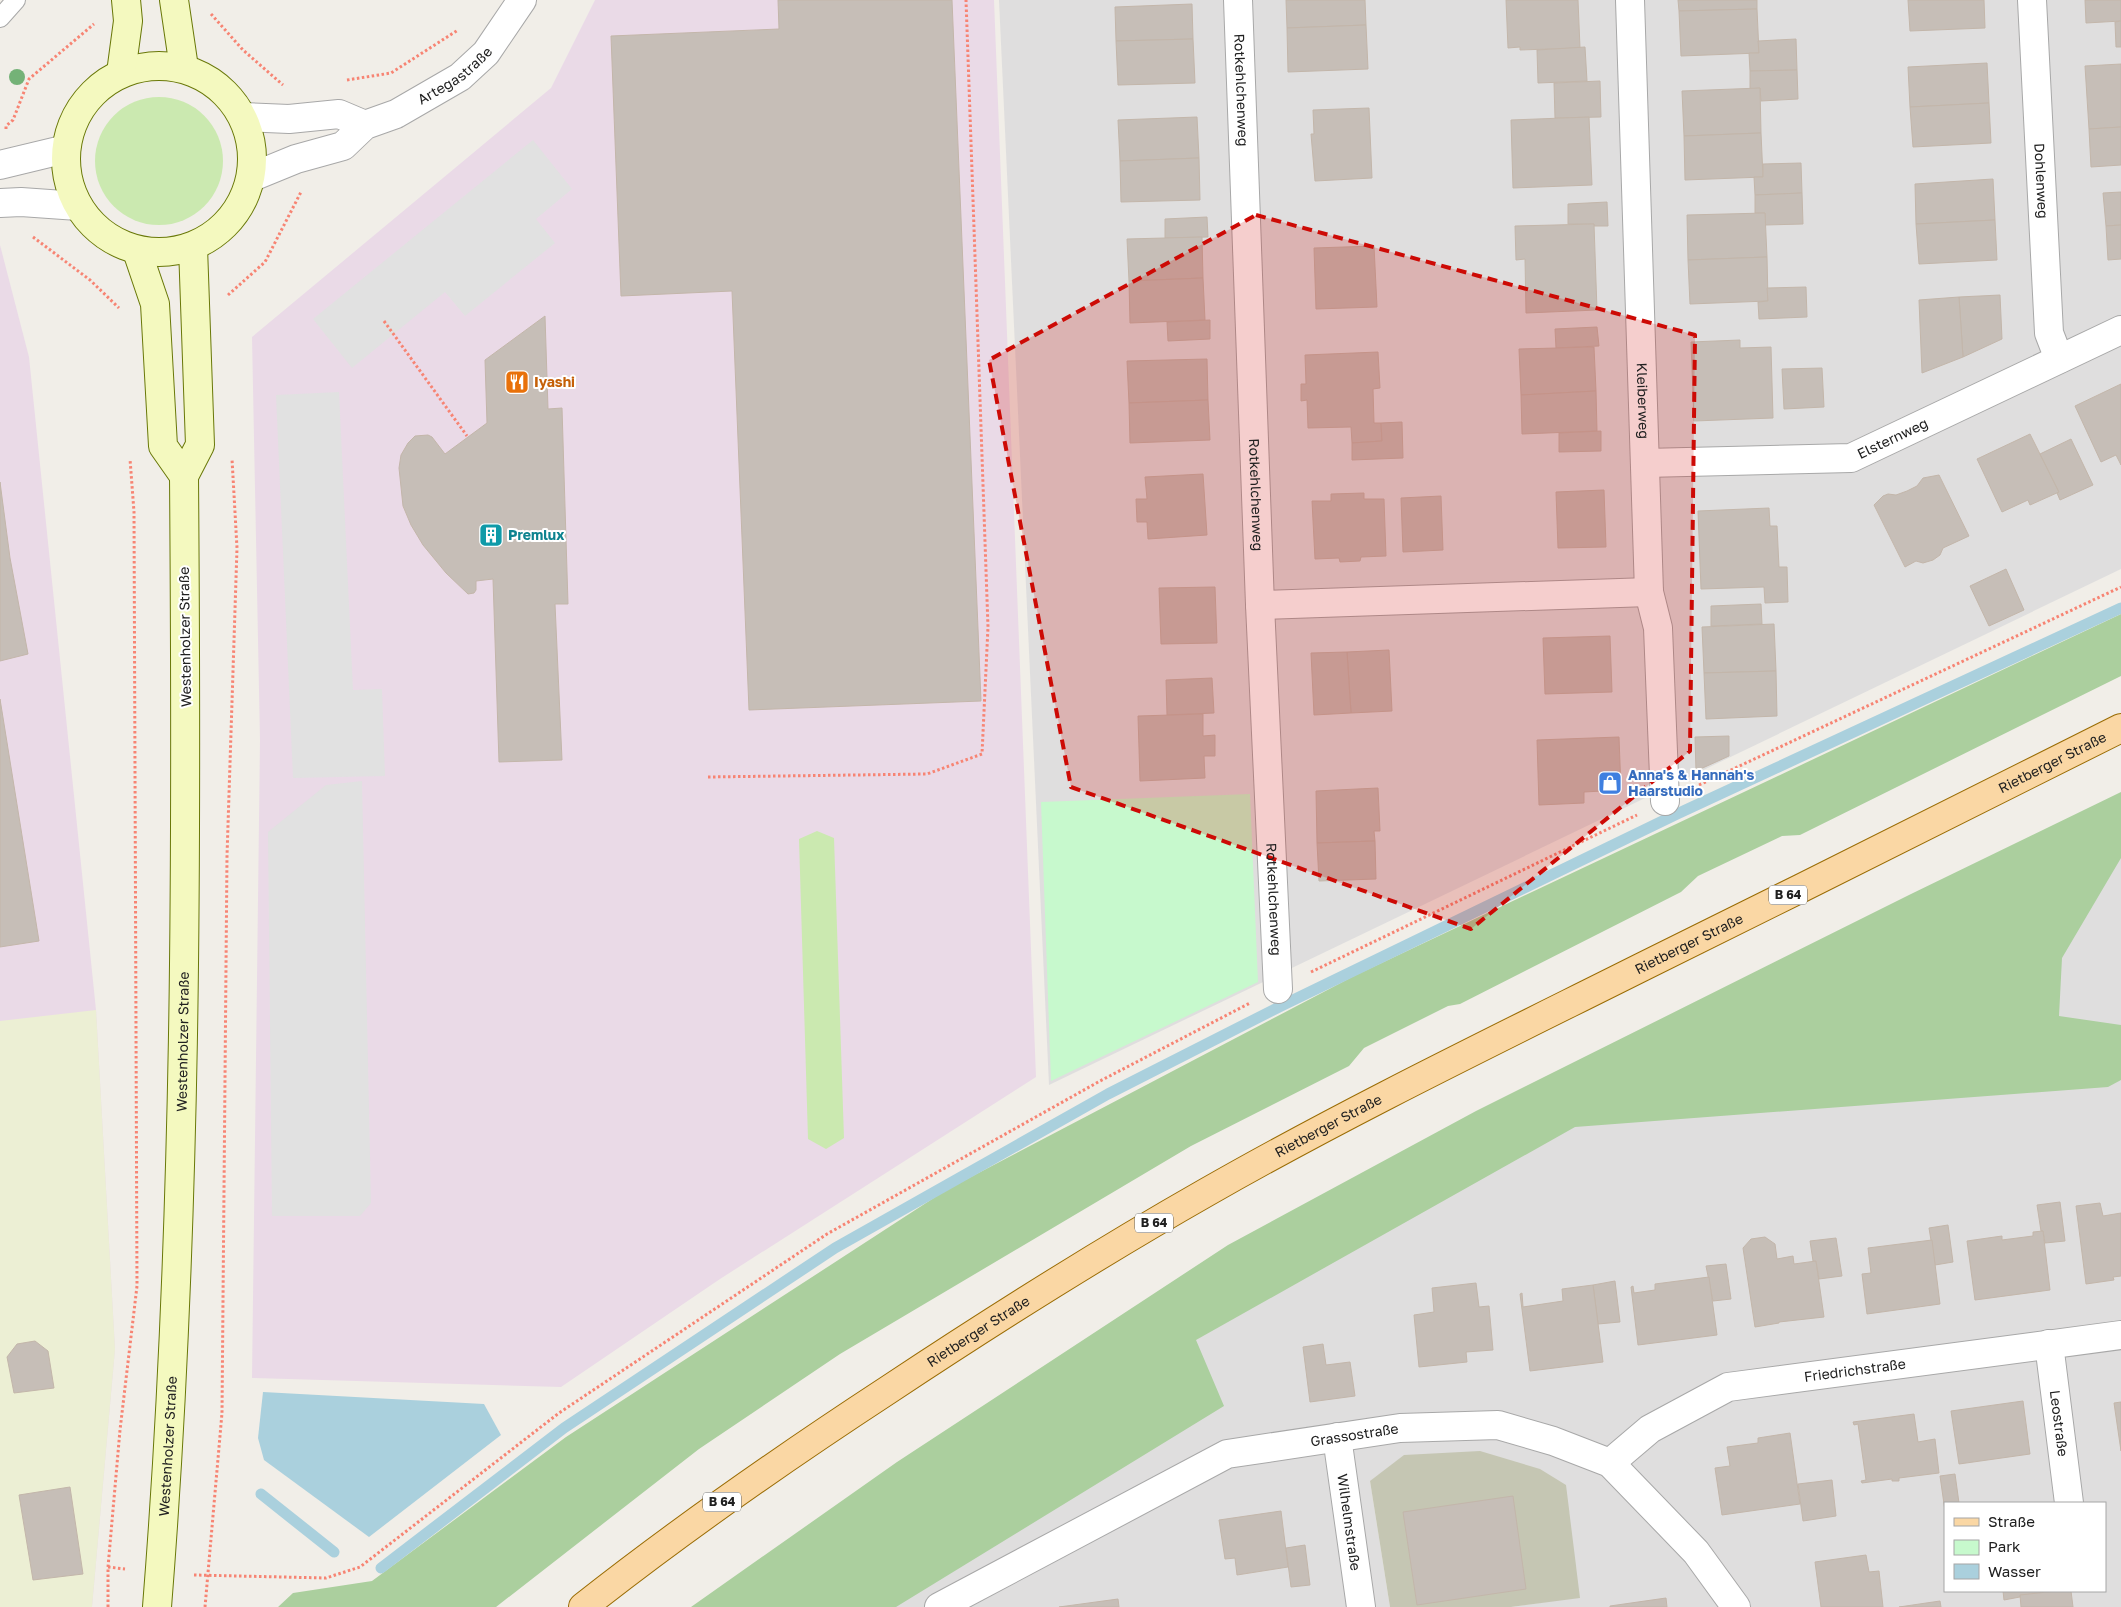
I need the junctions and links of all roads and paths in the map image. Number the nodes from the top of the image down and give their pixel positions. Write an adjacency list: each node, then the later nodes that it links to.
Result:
1 (16, 0): 10 (lane)
2 (126, 0): 14 (main road)
3 (174, 0): 13 (main road)
4 (522, 0): 20 (street, Artegastraße)
5 (966, 0): 44 (path)
6 (1238, 0): 42 (street, Rotkehlchenweg)
7 (1630, 0): 39 (street, Kleiberweg)
8 (2032, 0): 35 (street, Dohlenweg)
9 (211, 14): 16 (path)
10 (0, 18)
11 (100, 23): 21 (path)
12 (462, 28): 15 (path)
13 (184, 68): 14 (main road); 19 (main road)
14 (121, 73): 22 (main road)
15 (344, 81)
16 (282, 84): 17 (path); 18 (path)
17 (290, 85)
18 (284, 92)
19 (244, 117): 20 (street); 24 (main road)
20 (365, 124): 24 (street, Artegastraße)
21 (7, 134)
22 (66, 149): 23 (street); 27 (main road)
23 (0, 165)
24 (252, 177): 29 (main road)
25 (300, 187): 31 (path)
26 (0, 203): 27 (street)
27 (78, 206): 30 (main road)
28 (28, 233): 32 (path)
29 (193, 247): 30 (main road); 40 (main road, Westenholzer Straße)
30 (137, 251): 40 (main road)
31 (224, 298)
32 (127, 308)
33 (384, 321): 36 (path)
34 (2121, 330): 35 (street, Elsternweg)
35 (2059, 359): 39 (street, Elsternweg)
36 (468, 436)
37 (130, 454): 53 (path)
38 (232, 458): 52 (path)
39 (1644, 463): 41 (street, Kleiberweg)
40 (184, 476): 54 (main road, Westenholzer Straße)
41 (1649, 592): 42 (street); 45 (street, Kleiberweg)
42 (1260, 605): 46 (street, Rotkehlchenweg)
43 (2121, 728): 56 (main road, Rietberger Straße / B 64)
44 (708, 776)
45 (1665, 801)
46 (1278, 989): 52 (path)
47 (2121, 1335): 48 (street, Friedrichstraße)
48 (2049, 1344): 50 (street, Friedrichstraße); 51 (street, Leostraße)
49 (1337, 1437): 50 (street, Grassostraße); 57 (street, Grassostraße); 58 (street, Wilhelmstraße)
50 (1610, 1463): 59 (street, Grassostraße)
51 (2069, 1502)
52 (208, 1576): 55 (path)
53 (108, 1607)
54 (157, 1607)
55 (205, 1607)
56 (583, 1607)
57 (939, 1607)
58 (1361, 1607)
59 (1736, 1607)

